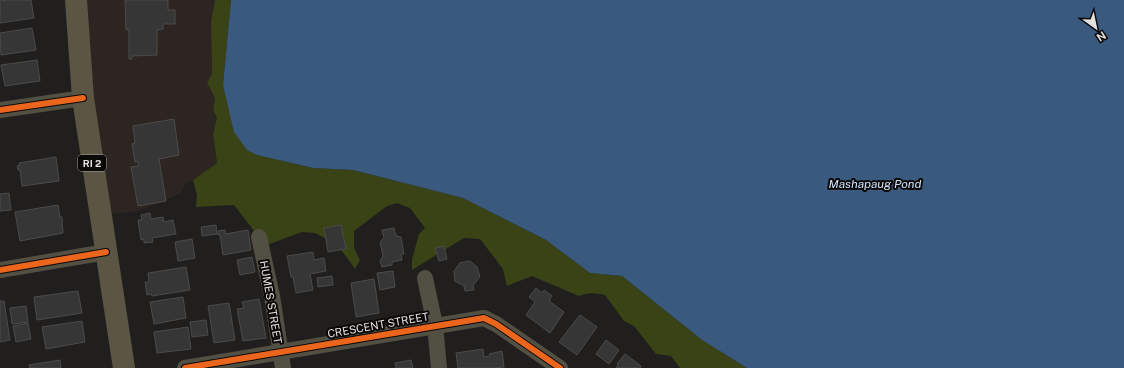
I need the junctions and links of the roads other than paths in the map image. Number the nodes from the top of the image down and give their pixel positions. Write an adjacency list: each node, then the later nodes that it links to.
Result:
1 (76, 0): 2 (main road, RI 2)
2 (83, 98): 3 (street); 5 (main road, RI 2)
3 (0, 110)
4 (259, 237): 9 (street, HUMES STREET)
5 (106, 252): 6 (street); 10 (main road, RI 2)
6 (0, 270)
7 (425, 278): 8 (street)
8 (435, 325): 9 (street, CRESCENT STREET); 13 (street); 14 (street, CRESCENT STREET)
9 (280, 352): 11 (street, CRESCENT STREET); 12 (street, HUMES STREET)
10 (124, 368)
11 (185, 368)
12 (283, 368)
13 (439, 368)
14 (560, 368)

